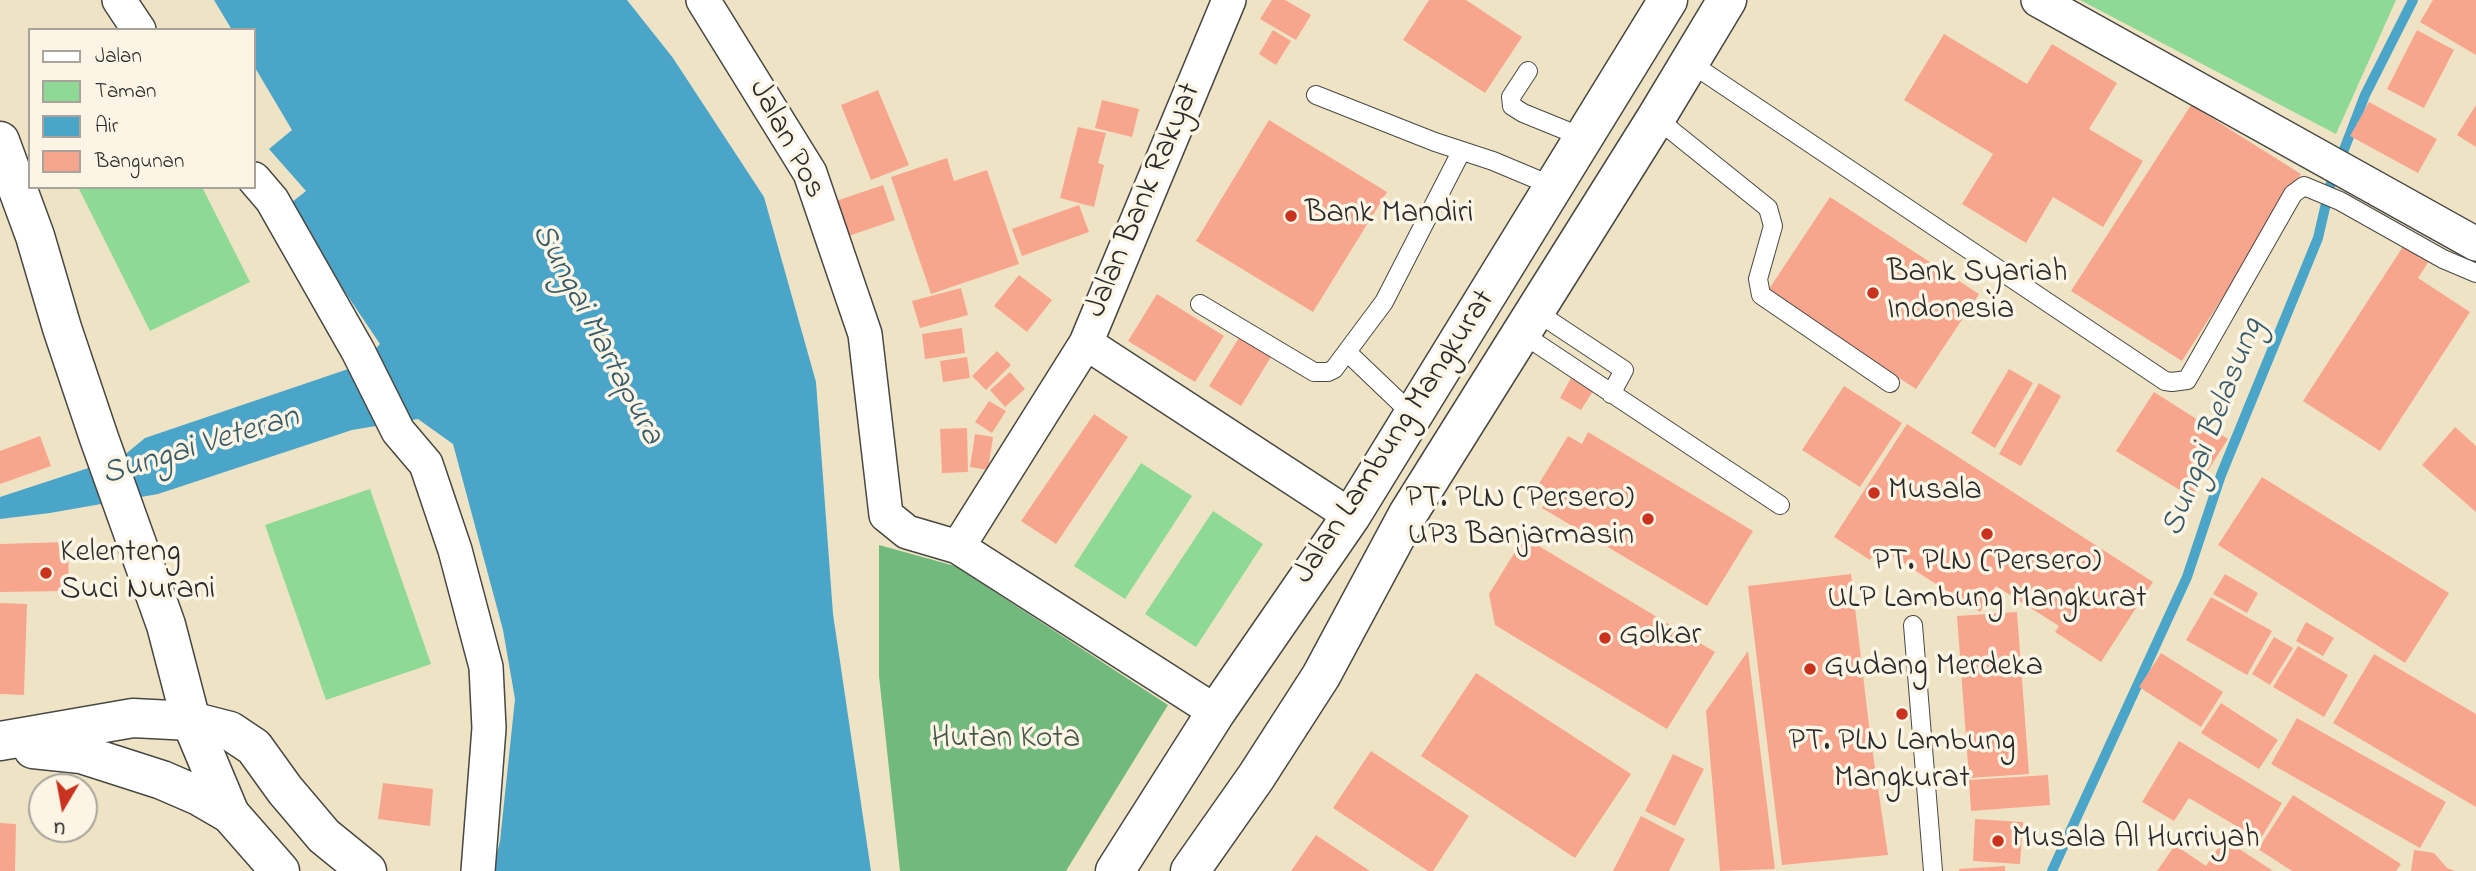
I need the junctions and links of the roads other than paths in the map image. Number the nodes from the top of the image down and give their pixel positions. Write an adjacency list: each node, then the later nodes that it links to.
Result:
1 (119, 0): 7 (street)
2 (703, 0): 31 (street, Jalan Pos)
3 (1229, 0): 24 (street, Jalan Bank Rakyat)
4 (1668, 0): 12 (main road, Jalan Lambung Mangkurat)
5 (1727, 0): 8 (main road, Jalan Lambung Mangkurat)
6 (2038, 0): 17 (street)
7 (138, 28)
8 (1689, 62): 11 (main road, Jalan Lambung Mangkurat); 17 (lane)
9 (1528, 71): 12 (lane)
10 (1316, 95): 14 (lane)
11 (1656, 118): 15 (main road, Jalan Lambung Mangkurat); 26 (lane)
12 (1582, 137): 15 (main road); 18 (main road, Jalan Lambung Mangkurat)
13 (0, 141): 34 (main road)
14 (1461, 152): 18 (lane); 25 (lane)
15 (1627, 164): 23 (main road, Jalan Lambung Mangkurat)
16 (256, 181): 39 (street)
17 (2331, 181): 19 (street); 20 (lane)
18 (1555, 187): 22 (main road, Jalan Lambung Mangkurat)
19 (2476, 244)
20 (2476, 273)
21 (1200, 304): 25 (lane)
22 (1464, 331): 23 (main road); 28 (main road, Jalan Lambung Mangkurat)
23 (1521, 333): 27 (lane); 27 (lane); 41 (main road, Jalan Lambung Mangkurat)
24 (1086, 343): 30 (street, Jalan Bank Rakyat); 31 (street)
25 (1347, 352): 28 (lane)
26 (1890, 383)
27 (1611, 394): 29 (lane)
28 (1413, 415): 30 (main road, Jalan Lambung Mangkurat)
29 (1780, 505)
30 (1351, 516): 33 (main road, Jalan Lambung Mangkurat)
31 (958, 547): 33 (street, Jalan Pos)
32 (1913, 625): 42 (lane)
33 (1216, 712): 40 (main road, Jalan Lambung Mangkurat)
34 (191, 721): 35 (main road); 36 (main road); 38 (main road)
35 (0, 743): 36 (main road)
36 (230, 814): 37 (main road)
37 (267, 863)
38 (367, 871)
39 (478, 871)
40 (1115, 871)
41 (1190, 871)
42 (1933, 871)

